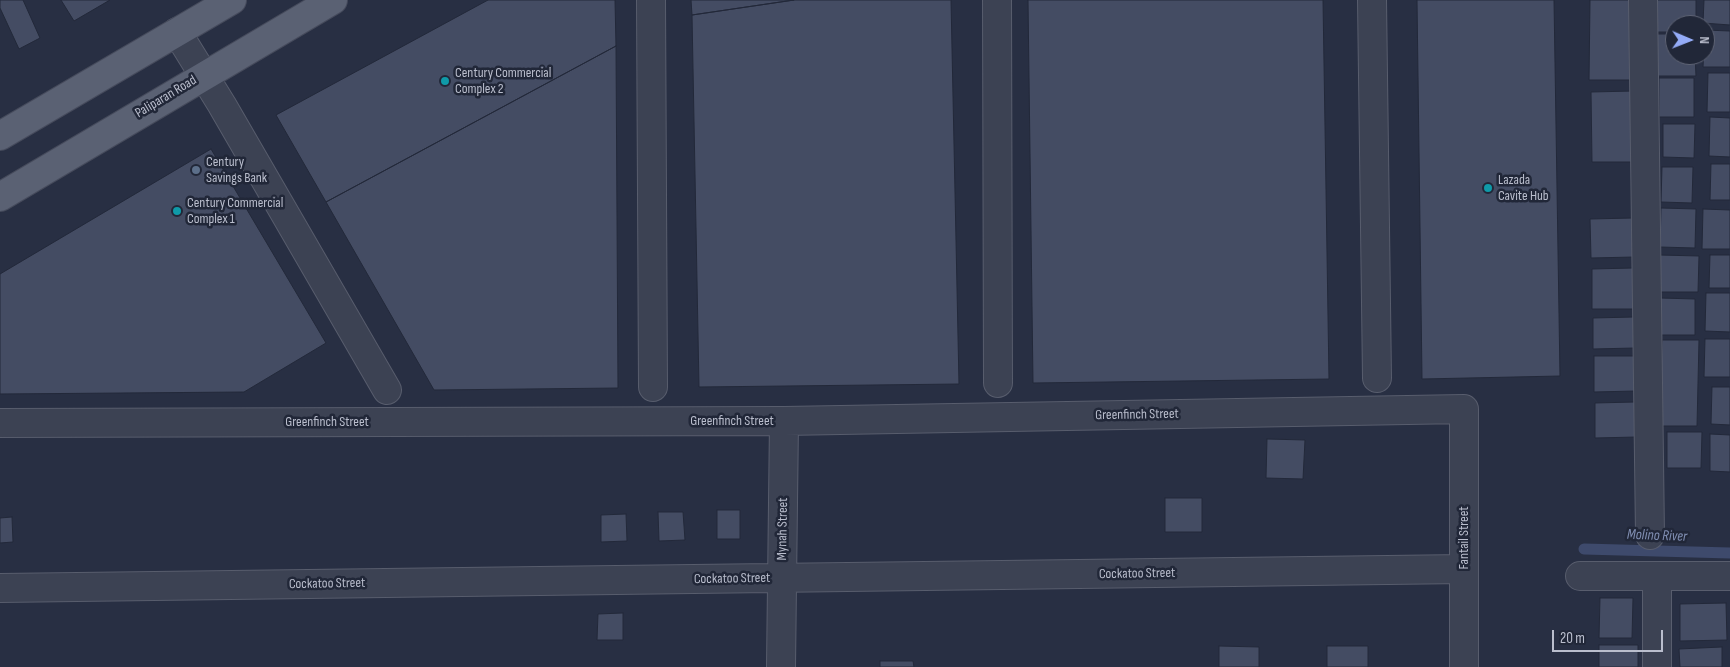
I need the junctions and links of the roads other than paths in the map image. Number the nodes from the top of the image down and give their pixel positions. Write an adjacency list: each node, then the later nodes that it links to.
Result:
1 (232, 0): 7 (main road)
2 (332, 0): 8 (main road, Paliparan Road)
3 (651, 0): 13 (street)
4 (997, 0): 12 (street)
5 (1372, 0): 11 (street)
6 (1643, 0): 18 (street)
7 (177, 32): 8 (street); 9 (main road)
8 (204, 74): 10 (main road, Paliparan Road); 14 (street)
9 (0, 136)
10 (0, 197)
11 (1377, 378)
12 (998, 383)
13 (653, 387)
14 (387, 390)
15 (1464, 409): 16 (street, Greenfinch Street); 19 (street, Fantail Street)
16 (784, 421): 17 (street, Greenfinch Street); 23 (street, Mynah Street)
17 (0, 423)
18 (1650, 535)
19 (1464, 569): 23 (street, Cockatoo Street); 26 (street, Fantail Street)
20 (1580, 576): 21 (street)
21 (1657, 576): 22 (street); 27 (street)
22 (1730, 576)
23 (782, 578): 24 (street, Cockatoo Street); 25 (street, Mynah Street)
24 (0, 588)
25 (781, 667)
26 (1464, 667)
27 (1657, 667)

